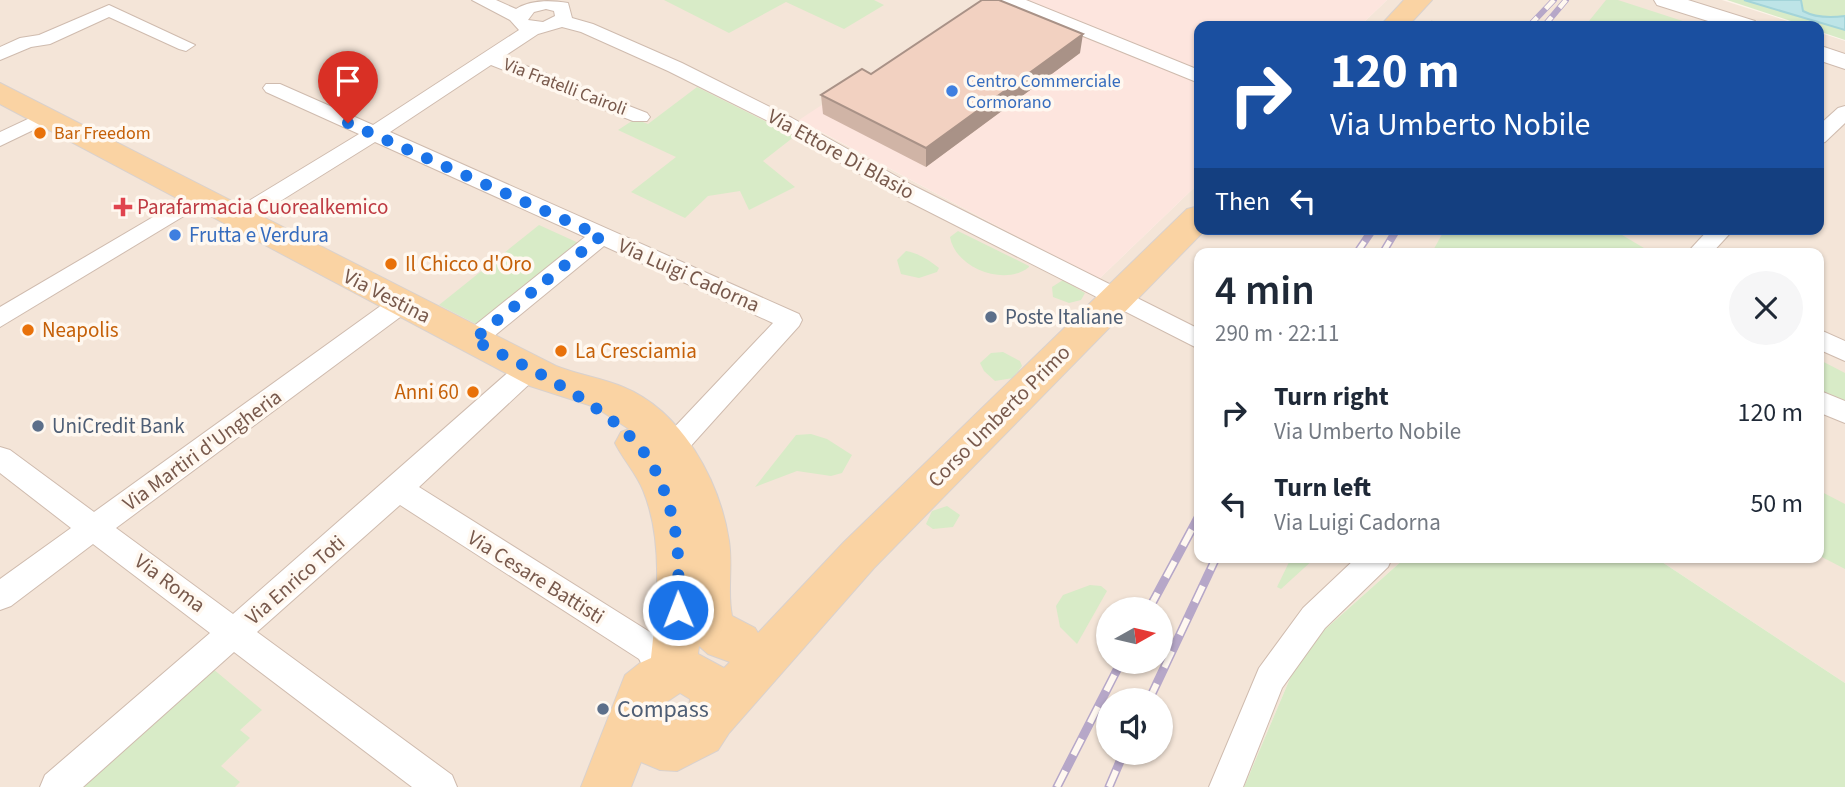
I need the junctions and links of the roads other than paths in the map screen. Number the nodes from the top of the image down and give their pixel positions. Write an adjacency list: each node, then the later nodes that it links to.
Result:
1 (481, 0): 5 (street)
2 (1010, 0): 11 (street)
3 (1665, 0): 4 (street)
4 (1731, 21)
5 (526, 22): 9 (street); 26 (street, Via Ettore Di Blasio)
6 (187, 45): 7 (street)
7 (0, 54)
8 (1824, 54): 10 (street)
9 (490, 58): 16 (street, Via Fratelli Cairoli); 18 (street)
10 (1845, 62)
11 (1194, 75)
12 (273, 88): 18 (street, Via Luigi Cadorna)
13 (0, 92): 15 (main road, Via Vestina)
14 (1845, 112): 17 (street)
15 (45, 117): 19 (street); 20 (main road, Via Vestina)
16 (640, 117)
17 (1824, 132)
18 (372, 135): 21 (street); 24 (street, Via Luigi Cadorna)
19 (0, 141)
20 (199, 197): 21 (main road, Via Vestina); 28 (street)
21 (237, 218): 27 (main road, Via Vestina)
22 (1194, 222): 26 (main road, Corso Umberto Primo)
23 (1717, 235): 25 (street)
24 (601, 236): 30 (street); 36 (street, Via Luigi Cadorna)
25 (1703, 248)
26 (1117, 298): 29 (street, Via Ettore Di Blasio); 43 (main road, Corso Umberto Primo)
27 (402, 303): 30 (main road, Via Vestina); 39 (street, Via Martiri d'Ungheria)
28 (0, 318)
29 (1194, 337)
30 (473, 340): 33 (main road, Via Vestina)
31 (1824, 341): 32 (street)
32 (1845, 352)
33 (541, 374): 36 (main road, Via Vestina); 38 (street, Via Enrico Toti); 46 (main road, Via Vestina)
34 (1824, 403): 35 (street)
35 (1845, 413)
36 (673, 453): 41 (main road, Via Vestina)
37 (0, 458): 39 (street, Via Roma)
38 (398, 489): 44 (street, Via Enrico Toti); 46 (street, Via Cesare Battisti)
39 (97, 527): 42 (street, Via Martiri d'Ungheria); 44 (street, Via Roma)
40 (1372, 563): 51 (street)
41 (707, 590): 45 (main road, Via Vestina); 46 (main road, Via Vestina)
42 (0, 596)
43 (802, 619): 45 (main road, Corso Umberto Primo); 46 (main road, Corso Umberto Primo)
44 (235, 633): 47 (street, Via Enrico Toti); 48 (street, Via Roma)
45 (739, 643): 46 (main road, Corso Umberto Primo)
46 (680, 695): 49 (main road, Corso Umberto Primo); 50 (main road, Corso Umberto Primo)
47 (57, 787)
48 (440, 787)
49 (606, 787)
50 (619, 787)
51 (1226, 787)

